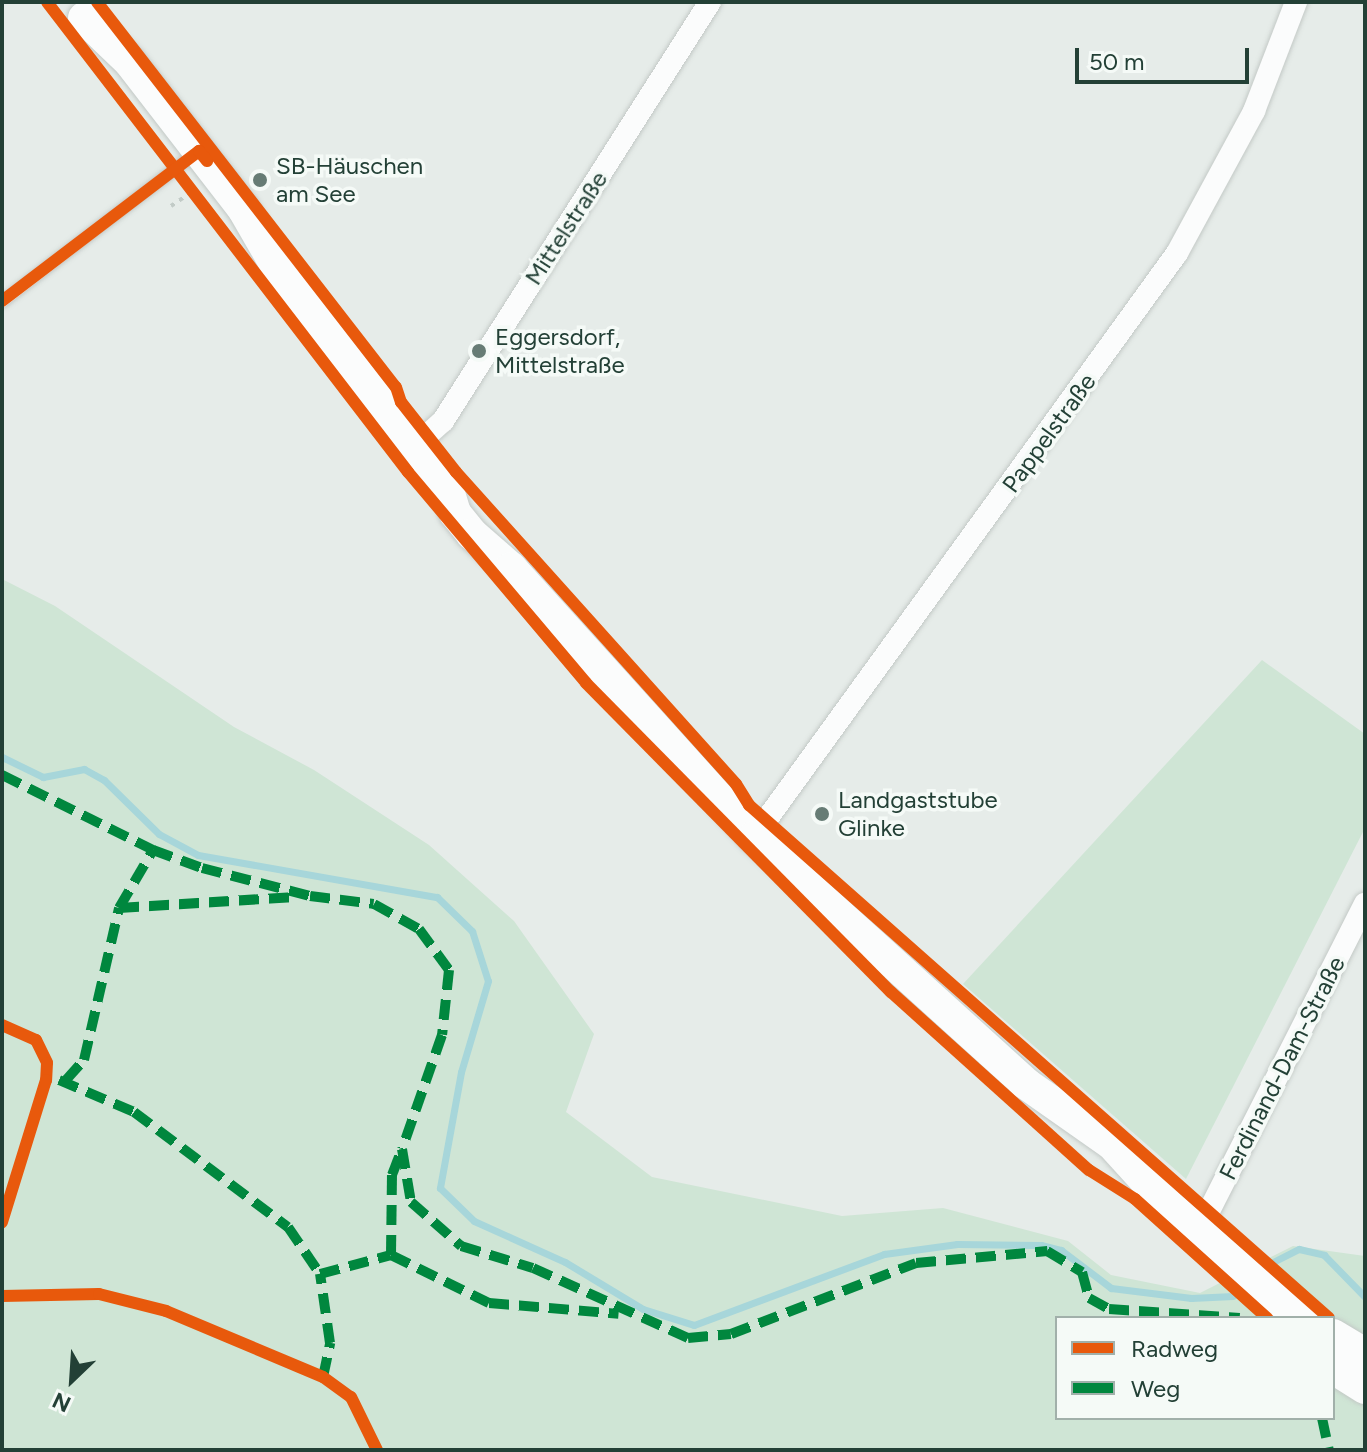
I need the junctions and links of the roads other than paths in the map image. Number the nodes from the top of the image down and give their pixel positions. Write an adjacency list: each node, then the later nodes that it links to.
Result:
1 (710, 2): 6 (street, Mittelstraße)
2 (1296, 2): 7 (street, Pappelstraße)
3 (78, 10): 4 (main road)
4 (191, 169): 5 (lane); 6 (main road)
5 (2, 301)
6 (414, 447): 7 (main road)
7 (754, 837): 9 (main road)
8 (1365, 904): 9 (street, Ferdinand-Dam-Straße)
9 (1195, 1229): 10 (main road)
10 (1279, 1307): 11 (main road)
11 (1303, 1316)
12 (1335, 1336): 13 (main road)
13 (1365, 1354)
14 (1335, 1369): 15 (main road)
15 (1365, 1388)

